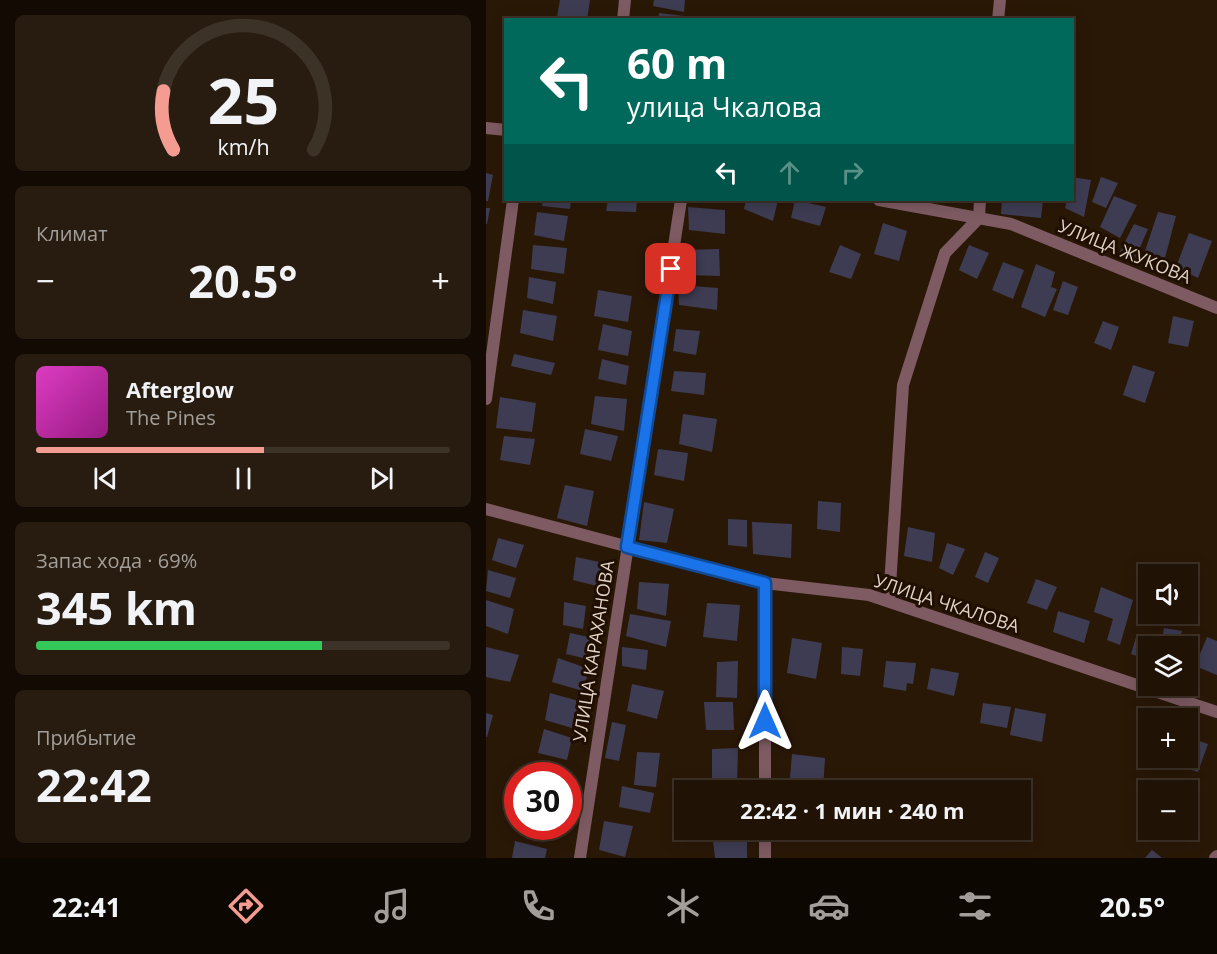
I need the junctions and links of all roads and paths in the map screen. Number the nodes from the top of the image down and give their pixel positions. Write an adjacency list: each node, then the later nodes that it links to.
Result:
1 (625, 0): 3 (street)
2 (1000, 0): 4 (street)
3 (623, 18)
4 (998, 18)
5 (486, 128): 6 (street)
6 (504, 130)
7 (513, 201): 13 (street)
8 (681, 201): 15 (street, УЛИЦА КАРАХАНОВА)
9 (885, 201): 11 (street, УЛИЦА ЖУКОВА)
10 (980, 201): 11 (street)
11 (979, 218): 12 (street, УЛИЦА ЖУКОВА); 17 (street)
12 (1217, 308)
13 (486, 399)
14 (486, 509): 15 (street, УЛИЦА ЧКАЛОВА)
15 (627, 547): 16 (street, УЛИЦА ЧКАЛОВА); 21 (street, УЛИЦА КАРАХАНОВА)
16 (765, 583): 17 (street, УЛИЦА ЧКАЛОВА); 19 (street)
17 (889, 601): 18 (street, УЛИЦА ЧКАЛОВА)
18 (1217, 712)
19 (765, 780)
20 (765, 840): 22 (street)
21 (580, 858)
22 (765, 858)

